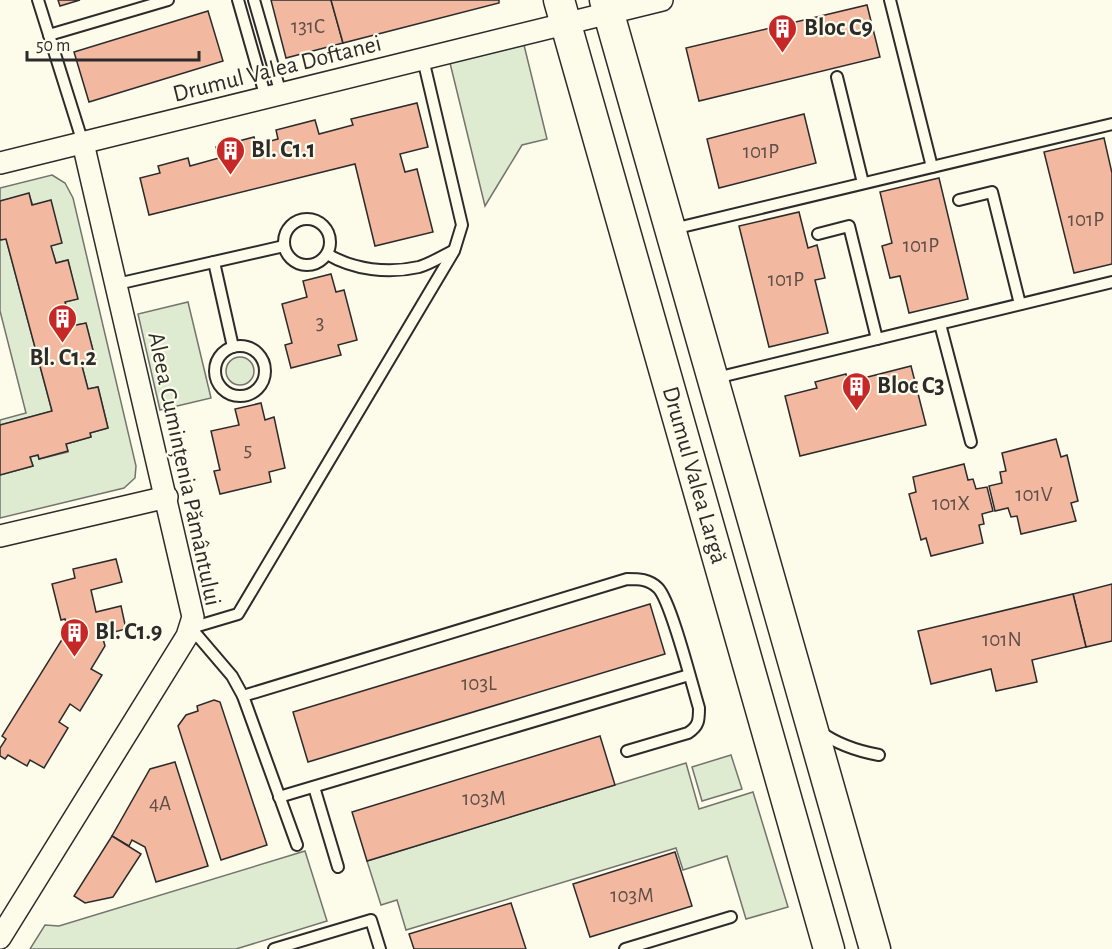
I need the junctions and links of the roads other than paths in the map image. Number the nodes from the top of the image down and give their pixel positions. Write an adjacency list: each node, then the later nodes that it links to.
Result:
1 (38, 0): 9 (lane)
2 (168, 0): 9 (lane)
3 (238, 0): 12 (lane)
4 (254, 0): 12 (lane)
5 (662, 0): 7 (street)
6 (890, 0): 16 (lane)
7 (607, 7): 8 (street, Drumul Valea Doftanei); 19 (main road, Drumul Valea Largă)
8 (562, 12): 10 (street, Drumul Valea Doftanei); 41 (main road, Drumul Valea Largă)
9 (49, 35): 14 (lane)
10 (423, 59): 12 (street, Drumul Valea Doftanei); 22 (lane)
11 (837, 78): 17 (lane)
12 (273, 96): 14 (street, Drumul Valea Doftanei)
13 (1112, 124): 16 (lane)
14 (83, 143): 15 (street, Drumul Valea Doftanei); 26 (street, Aleea Cumințenia Pământului)
15 (0, 164)
16 (932, 167): 17 (lane)
17 (863, 183): 19 (lane)
18 (959, 200): 27 (lane)
19 (670, 230): 31 (main road, Drumul Valea Largă)
20 (818, 234): 29 (lane)
21 (284, 246): 23 (lane); 23 (lane); 24 (lane)
22 (454, 251): 23 (lane); 35 (lane)
23 (327, 254)
24 (214, 262): 26 (lane); 30 (lane)
25 (1112, 282): 27 (lane)
26 (117, 284): 33 (street, Aleea Cumințenia Pământului)
27 (1020, 304): 28 (lane)
28 (940, 324): 29 (lane); 32 (lane)
29 (877, 339): 31 (lane)
30 (233, 347): 30 (lane)
31 (713, 379): 38 (main road, Drumul Valea Largă)
32 (970, 442)
33 (167, 497): 34 (street); 35 (street, Aleea Cumințenia Pământului)
34 (0, 536)
35 (191, 628): 37 (lane); 49 (street, Aleea Cumințenia Pământului)
36 (689, 675): 37 (lane); 39 (lane); 42 (lane)
37 (243, 696): 44 (lane)
38 (815, 736): 40 (lane); 41 (main road); 43 (main road, Drumul Valea Largă)
39 (627, 752)
40 (879, 755)
41 (775, 760): 45 (main road, Drumul Valea Largă)
42 (314, 787): 44 (lane); 47 (lane)
43 (831, 794): 45 (main road); 54 (main road, Drumul Valea Largă)
44 (279, 797): 46 (lane)
45 (788, 806): 53 (main road, Drumul Valea Largă)
46 (297, 845)
47 (338, 867)
48 (731, 917): 52 (lane)
49 (0, 938)
50 (274, 949): 51 (lane)
51 (380, 949)
52 (625, 949)
53 (829, 949)
54 (875, 949)

